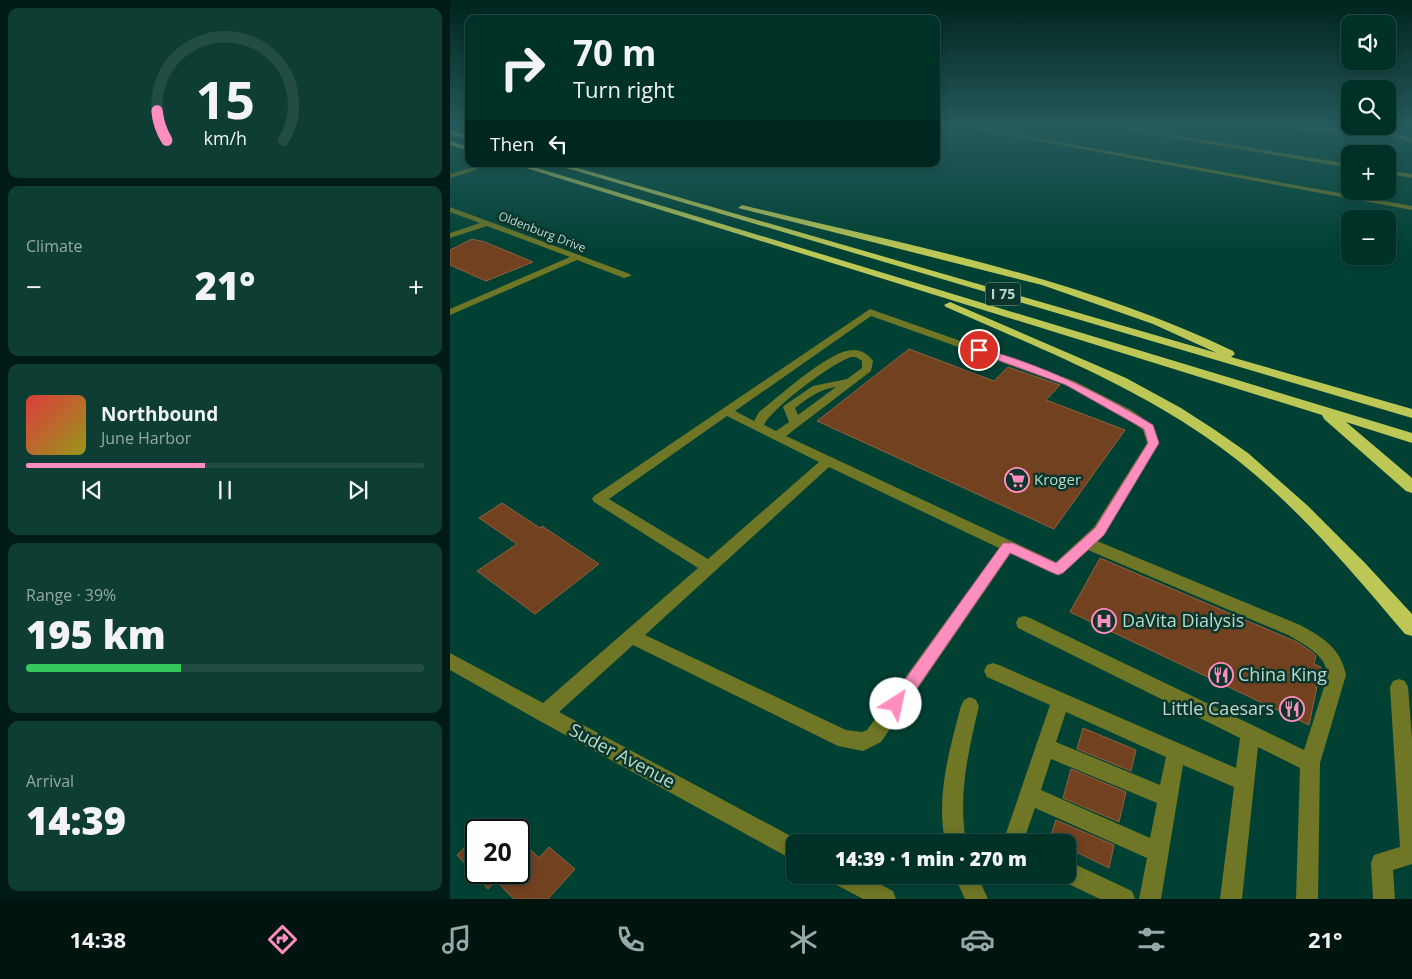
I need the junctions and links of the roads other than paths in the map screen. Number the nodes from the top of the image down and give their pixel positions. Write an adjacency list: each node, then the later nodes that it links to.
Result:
1 (474, 169): 7 (street)
2 (533, 169): 15 (highway, I 75)
3 (574, 169): 6 (highway, I 75)
4 (1197, 169): 9 (street)
5 (1396, 173): 8 (street)
6 (594, 175): 18 (highway, I 75); 23 (highway)
7 (450, 176)
8 (1412, 176)
9 (1412, 208)
10 (450, 209): 11 (street, Oldenburg Drive)
11 (487, 223): 12 (street); 13 (street, Oldenburg Drive)
12 (450, 236)
13 (577, 257): 14 (street, Oldenburg Drive); 16 (street)
14 (626, 276)
15 (894, 279): 21 (highway, I 75); 28 (highway)
16 (450, 312)
17 (725, 411): 19 (street); 24 (street); 26 (street)
18 (1412, 414)
19 (757, 427): 20 (street); 20 (street)
20 (777, 436): 22 (street)
21 (1412, 438)
22 (828, 461): 25 (street); 26 (street)
23 (1412, 487)
24 (1087, 543): 25 (street); 39 (street)
25 (1008, 546): 29 (street)
26 (708, 567): 29 (street)
27 (1024, 623): 36 (street)
28 (1412, 628)
29 (631, 636): 35 (street)
30 (450, 661): 35 (street, Suder Avenue)
31 (993, 671): 33 (street)
32 (1399, 687): 56 (street)
33 (1061, 700): 37 (street); 38 (street)
34 (970, 706): 43 (street)
35 (544, 714): 45 (street, Suder Avenue)
36 (1250, 734): 39 (street); 40 (street)
37 (1045, 747): 41 (street); 42 (street)
38 (1176, 752): 40 (street); 42 (street)
39 (1310, 763): 55 (street)
40 (1245, 782): 54 (street)
41 (1029, 795): 44 (street); 46 (street)
42 (1168, 798): 46 (street)
43 (954, 834)
44 (1016, 834)
45 (786, 845)
46 (1158, 852): 53 (street)
47 (1076, 876): 52 (street)
48 (858, 884): 50 (street)
49 (969, 884): 51 (street)
50 (885, 899)
51 (977, 899)
52 (1124, 899)
53 (1150, 899)
54 (1232, 899)
55 (1307, 899)
56 (1384, 899)

